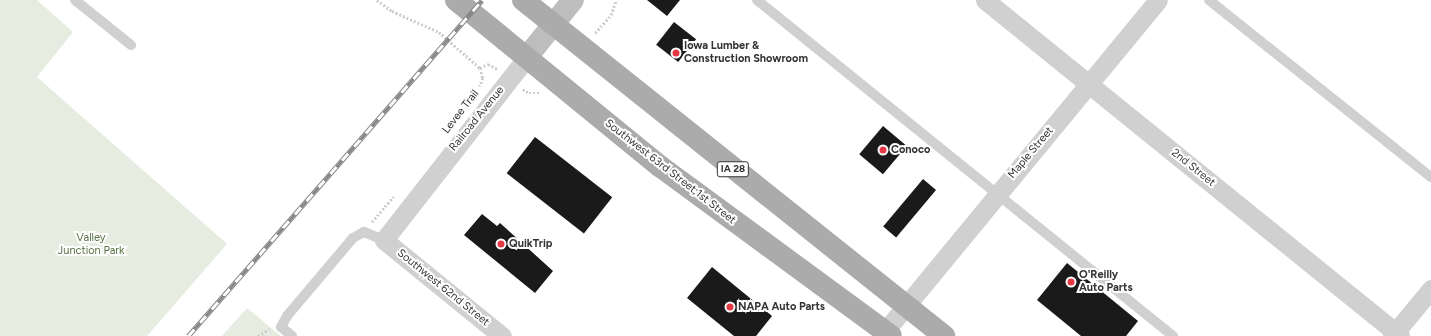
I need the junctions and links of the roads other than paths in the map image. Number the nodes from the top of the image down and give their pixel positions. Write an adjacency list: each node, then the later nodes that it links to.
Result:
1 (75, 0): 10 (lane)
2 (456, 0): 11 (main road, Southwest 63rd Street;1st Street)
3 (523, 0): 9 (main road, IA 28)
4 (573, 0): 9 (main road, Railroad Avenue)
5 (757, 0): 14 (lane)
6 (985, 0): 12 (street, 2nd Street)
7 (1158, 0): 12 (street, Maple Street)
8 (1209, 0): 13 (lane)
9 (553, 25): 11 (main road, Railroad Avenue); 17 (main road, IA 28)
10 (131, 45)
11 (527, 57): 15 (street, Railroad Avenue); 18 (main road, Southwest 63rd Street;1st Street)
12 (1089, 84): 14 (street, Maple Street); 19 (street, 2nd Street)
13 (1431, 177)
14 (998, 194): 17 (street, Maple Street); 23 (lane)
15 (384, 240): 20 (lane); 21 (street, Southwest 62nd Street)
16 (1431, 288): 19 (street)
17 (905, 307): 18 (street, Maple Street); 22 (main road, IA 28)
18 (886, 334)
19 (1396, 335)
20 (292, 336)
21 (502, 336)
22 (944, 336)
23 (1173, 336)

